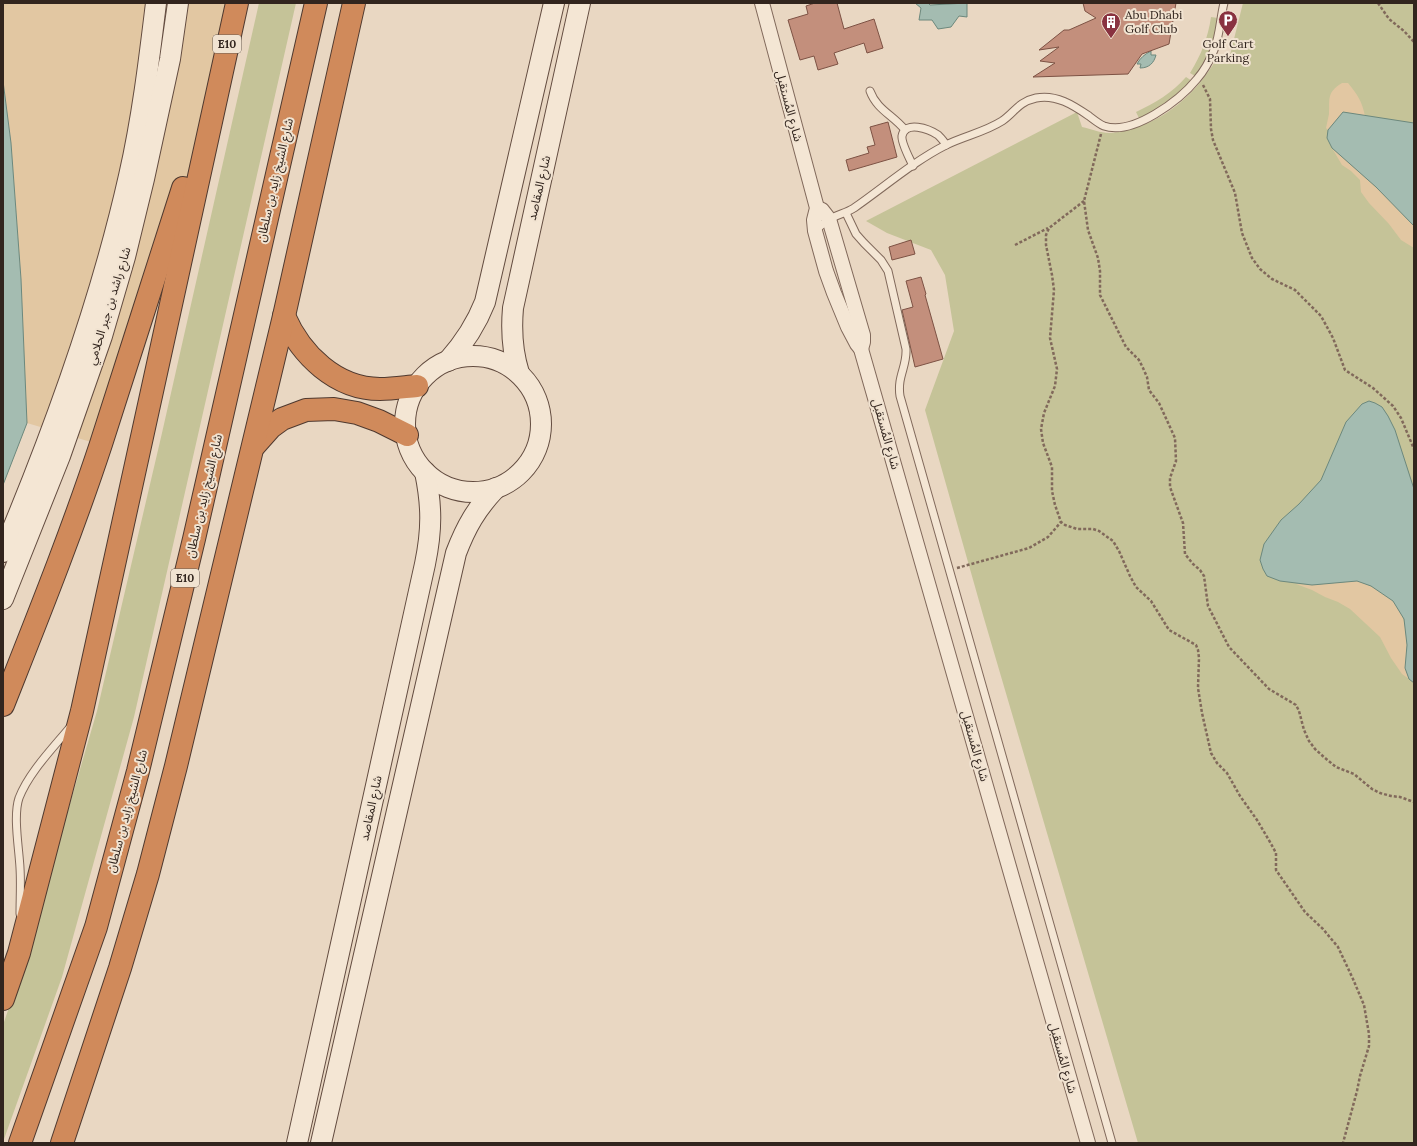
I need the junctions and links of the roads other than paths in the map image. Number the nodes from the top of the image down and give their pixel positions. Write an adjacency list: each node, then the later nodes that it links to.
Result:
1 (156, 3): 28 (street, شارع راشد بن جبر الحلامي)
2 (178, 3): 29 (street, شارع راشد بن جبر الحلامي)
3 (237, 3): 10 (highway, E10)
4 (316, 3): 35 (highway, شارع الشيخ زايد بن سلطان / E10)
5 (354, 3): 19 (highway)
6 (554, 3): 21 (street)
7 (580, 3): 22 (street, شارع المقاصد)
8 (762, 3): 15 (street, شارع المُستقبل)
9 (1224, 3): 13 (lane)
10 (218, 85): 30 (highway); 31 (highway, E10)
11 (870, 91): 12 (lane)
12 (905, 130): 13 (lane); 14 (lane)
13 (946, 145): 14 (lane)
14 (913, 166): 16 (lane)
15 (817, 208): 17 (street); 18 (street, شارع المُستقبل)
16 (846, 213): 17 (lane); 40 (lane)
17 (829, 219): 18 (lane); 20 (street, شارع المُستقبل)
18 (815, 231): 20 (street, شارع المُستقبل)
19 (284, 316): 23 (highway); 25 (highway)
20 (861, 349): 39 (street, شارع المُستقبل)
21 (448, 361): 22 (street); 23 (street)
22 (519, 373): 27 (street)
23 (418, 386): 24 (street)
24 (406, 435): 25 (highway); 26 (street)
25 (254, 446): 36 (highway)
26 (425, 472): 27 (street); 37 (street, شارع المقاصد)
27 (496, 488): 38 (street)
28 (3, 552)
29 (3, 599)
30 (3, 705)
31 (82, 712): 32 (highway, E10); 32 (lane)
32 (19, 953): 33 (highway); 34 (highway, E10)
33 (3, 987)
34 (3, 998)
35 (20, 1143)
36 (62, 1143)
37 (297, 1143)
38 (321, 1143)
39 (1088, 1143)
40 (1112, 1143)

